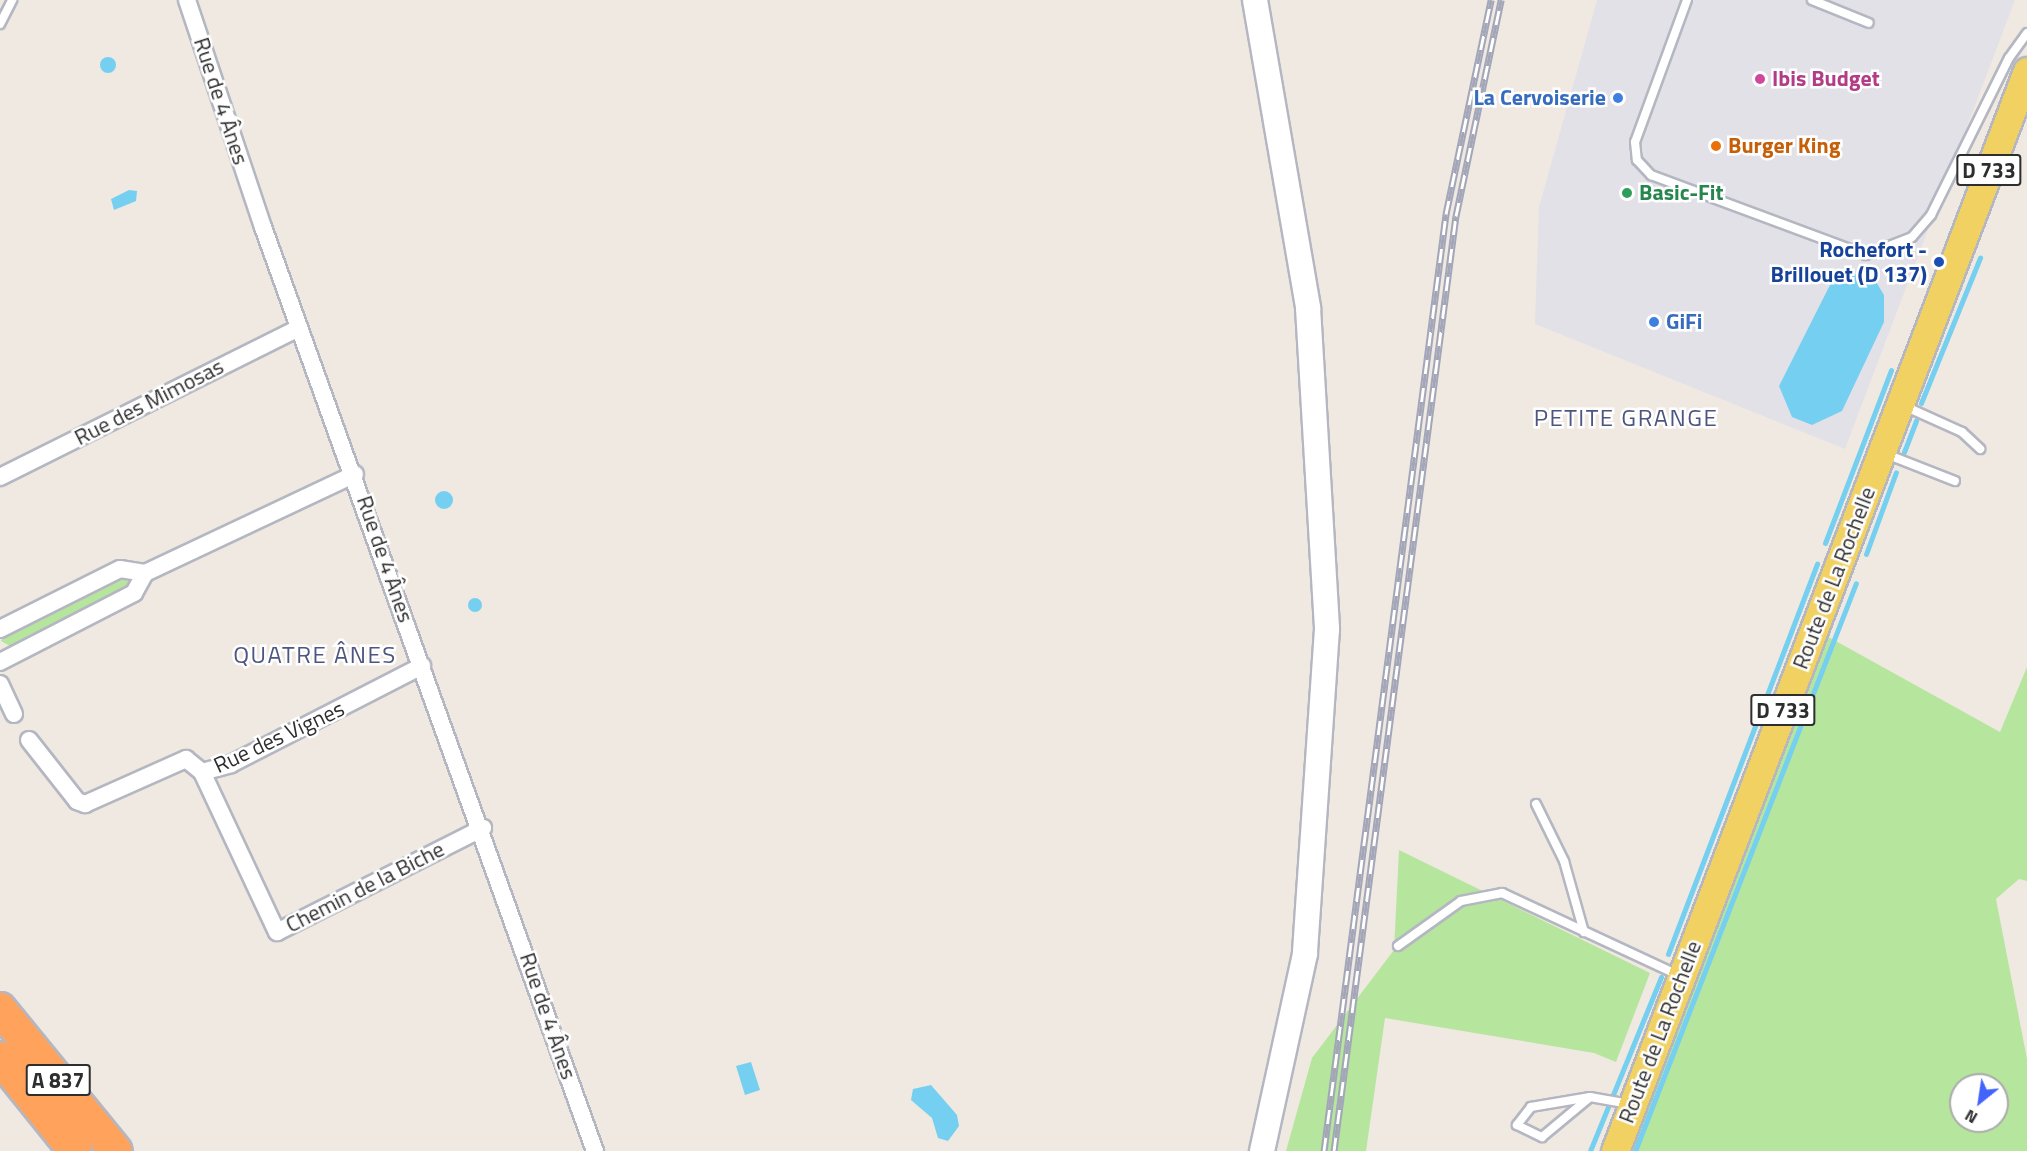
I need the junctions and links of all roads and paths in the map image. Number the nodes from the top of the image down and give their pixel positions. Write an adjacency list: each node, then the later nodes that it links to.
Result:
1 (12, 0): 8 (lane)
2 (187, 0): 12 (street, Rue de 4 Ânes)
3 (1255, 0): 10 (main road)
4 (1266, 0): 10 (main road)
5 (1688, 0): 9 (lane)
6 (1812, 0): 7 (lane)
7 (1869, 23)
8 (0, 24)
9 (2027, 33)
10 (1267, 66): 39 (main road)
11 (2027, 72): 13 (main road, Route de La Rochelle / D 733)
12 (299, 328): 16 (street, Rue de 4 Ânes); 17 (street, Rue des Mimosas)
13 (1900, 404): 14 (lane); 15 (main road, Route de La Rochelle / D 733)
14 (1980, 448)
15 (1881, 452): 18 (lane); 31 (main road, Route de La Rochelle / D 733)
16 (355, 474): 19 (street); 22 (street, Rue de 4 Ânes)
17 (0, 477)
18 (1955, 481)
19 (145, 573): 20 (street); 21 (street)
20 (0, 629)
21 (0, 662)
22 (422, 666): 26 (street, Rue des Vignes); 28 (street, Rue de 4 Ânes)
23 (0, 684): 24 (street)
24 (15, 714)
25 (28, 740): 26 (street, Rue des Vignes)
26 (202, 772): 28 (street, Chemin de la Biche)
27 (1536, 804): 29 (lane)
28 (483, 828): 38 (street, Rue de 4 Ânes)
29 (1584, 932): 30 (lane); 31 (lane)
30 (1398, 946)
31 (1682, 976): 35 (main road, Route de La Rochelle / D 733)
32 (0, 1009): 37 (highway, A 837)
33 (0, 1058): 36 (highway, A 837)
34 (1590, 1097): 34 (lane); 35 (lane)
35 (1633, 1104): 40 (main road, Route de La Rochelle / D 733)
36 (71, 1147)
37 (116, 1151)
38 (595, 1151)
39 (1262, 1151)
40 (1615, 1151)

